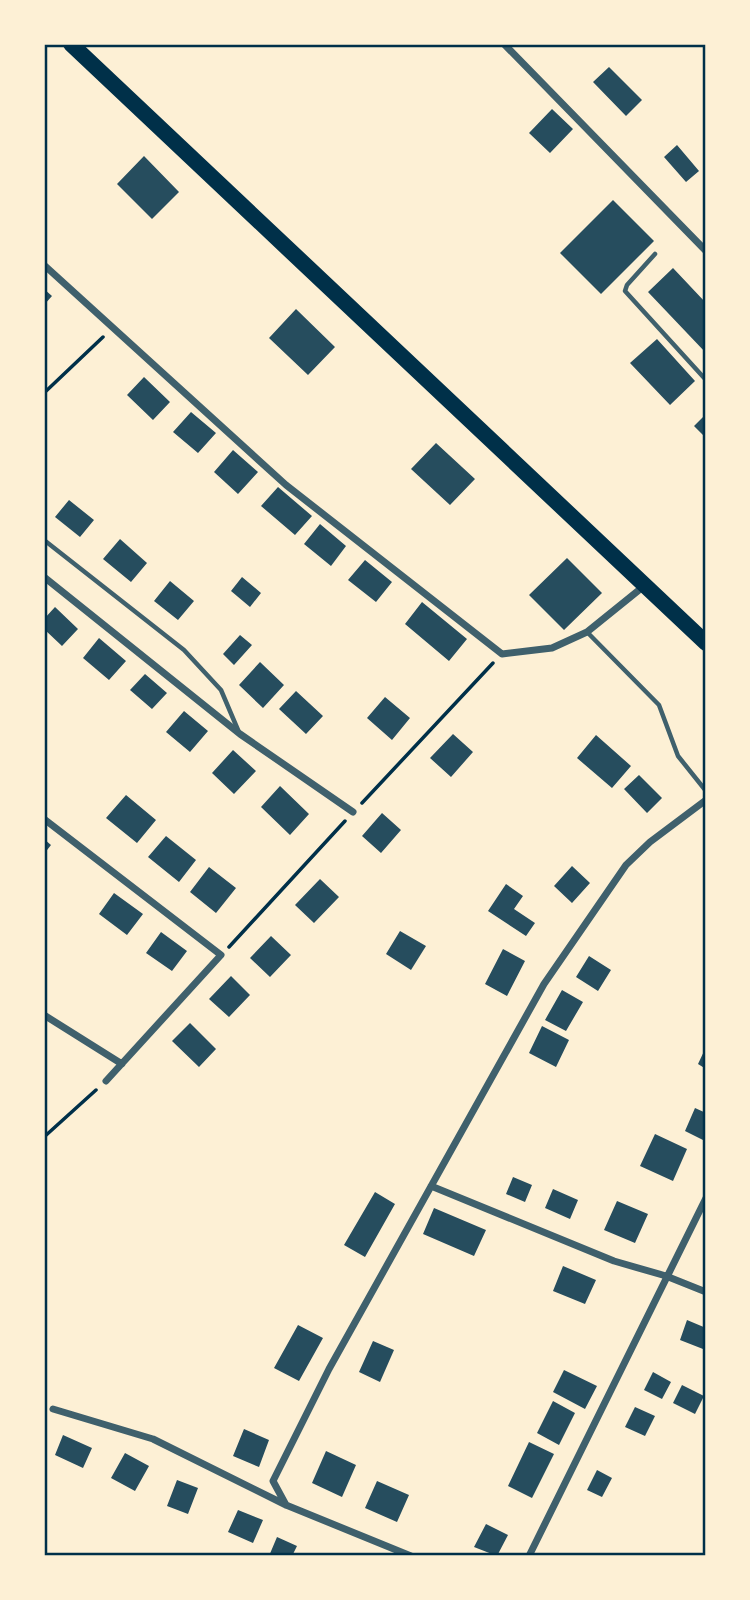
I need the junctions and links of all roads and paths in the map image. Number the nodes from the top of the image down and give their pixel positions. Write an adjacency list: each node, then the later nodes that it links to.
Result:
1 (71, 44): 11 (highway)
2 (504, 44): 3 (street)
3 (706, 251)
4 (654, 254): 7 (lane)
5 (44, 265): 6 (street)
6 (111, 330): 8 (path); 12 (street)
7 (706, 380)
8 (44, 393)
9 (44, 540): 14 (lane)
10 (44, 578): 14 (street)
11 (645, 585): 12 (street); 13 (highway)
12 (587, 632): 15 (lane)
13 (706, 643)
14 (240, 734): 17 (street)
15 (706, 791)
16 (706, 800): 23 (street)
17 (353, 812)
18 (44, 819): 20 (street)
19 (44, 1015): 20 (street)
20 (122, 1064): 21 (street)
21 (106, 1081): 22 (path)
22 (44, 1137)
23 (431, 1186): 25 (street); 28 (street)
24 (706, 1198): 25 (street)
25 (666, 1276): 26 (street); 30 (street)
26 (706, 1292)
27 (53, 1409): 28 (street)
28 (286, 1505): 29 (street)
29 (411, 1556)
30 (529, 1556)

